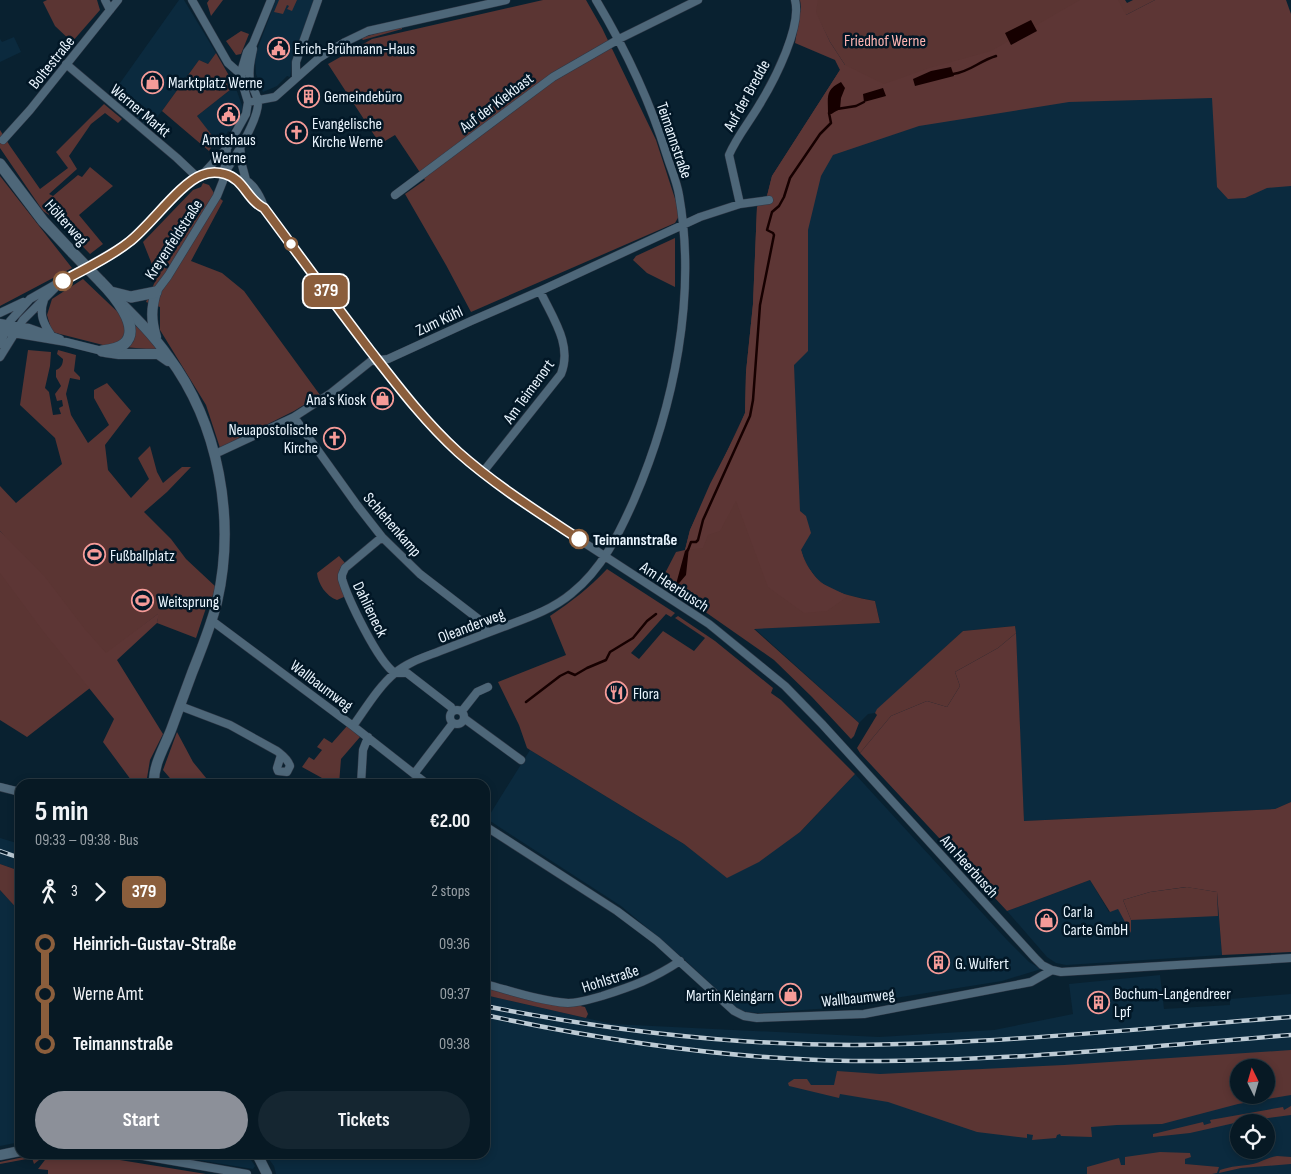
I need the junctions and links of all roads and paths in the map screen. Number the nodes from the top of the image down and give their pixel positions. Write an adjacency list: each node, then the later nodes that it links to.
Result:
1 (105, 0): 10 (street)
2 (118, 0): 10 (street, Boltestraße)
3 (192, 0): 15 (street)
4 (271, 0): 12 (street)
5 (318, 0): 16 (street)
6 (506, 0): 16 (street)
7 (596, 0): 11 (street, Teimannstraße)
8 (698, 0): 11 (street, Auf der Kiekbast)
9 (795, 0): 29 (street, Auf der Bredde)
10 (110, 10): 13 (street, Boltestraße)
11 (619, 39): 27 (street, Auf der Kiekbast); 31 (street, Teimannstraße)
12 (253, 44): 14 (street); 15 (street)
13 (66, 64): 19 (street, Boltestraße); 24 (street, Werner Markt)
14 (249, 71): 15 (street); 17 (street)
15 (241, 72): 18 (street)
16 (296, 77): 17 (street)
17 (258, 101): 18 (street); 20 (street, Kreyenfeldstraße)
18 (248, 102): 21 (street, Kreyenfeldstraße)
19 (3, 140)
20 (240, 146): 23 (street, Kreyenfeldstraße); 26 (street)
21 (227, 148): 23 (street, Kreyenfeldstraße); 24 (street, Kreyenfeldstraße)
22 (0, 164): 34 (main road, Hölterweg, bridge)
23 (224, 173): 24 (street); 25 (street, Am Heerbusch); 35 (street, Kreyenfeldstraße)
24 (199, 176): 32 (street, Kreyenfeldstraße)
25 (237, 179): 26 (street, Am Heerbusch); 30 (street, Am Heerbusch)
26 (246, 180): 30 (street, Am Heerbusch)
27 (395, 195)
28 (769, 200): 29 (street, Zum Kühl)
29 (740, 204): 31 (street, Zum Kühl)
30 (264, 208): 48 (street, Am Heerbusch)
31 (684, 225): 33 (street, Zum Kühl); 54 (street, Teimannstraße)
32 (60, 282): 36 (street); 37 (street, Kreyenfeldstraße)
33 (540, 291): 48 (street, Zum Kühl); 52 (street, Am Teimenort)
34 (111, 292): 35 (main road); 44 (street, Hölterweg); 46 (main road)
35 (156, 292): 44 (street)
36 (45, 298): 40 (street); 42 (street)
37 (30, 299): 38 (street); 39 (street)
38 (0, 313)
39 (4, 323): 40 (street); 41 (street)
40 (17, 330): 41 (street); 42 (street); 43 (street); 47 (street)
41 (2, 332): 45 (street)
42 (50, 335): 43 (street)
43 (66, 342): 46 (street)
44 (158, 343): 49 (street, Hölterweg)
45 (0, 344)
46 (102, 351): 49 (street)
47 (0, 357)
48 (378, 361): 50 (street, Zum Kühl); 52 (street, Am Heerbusch)
49 (174, 364): 51 (street, Hölterweg)
50 (294, 416): 51 (street, Zum Kühl); 53 (street, Schlehenkamp)
51 (215, 454): 55 (street, Hölterweg)
52 (483, 472): 54 (street, Am Heerbusch)
53 (382, 537): 56 (street, Schlehenkamp); 57 (street, Dahlieneck)
54 (605, 556): 56 (street, Oleanderweg); 76 (street, Am Heerbusch)
55 (212, 620): 59 (street, Hölterweg); 63 (street, Wallbaumweg)
56 (487, 633): 57 (street, Oleanderweg)
57 (395, 673): 60 (street); 63 (street, Oleanderweg)
58 (488, 687): 61 (street)
59 (180, 706): 65 (street); 68 (street, Hölterweg)
60 (453, 711): 61 (street); 62 (street)
61 (464, 715): 62 (street); 66 (street)
62 (453, 723): 67 (street)
63 (353, 726): 64 (street, Wallbaumweg)
64 (368, 737): 67 (street, Wallbaumweg); 69 (street)
65 (281, 755)
66 (521, 760)
67 (414, 774): 70 (street, Wallbaumweg)
68 (154, 779)
69 (361, 779)
70 (420, 779)
71 (0, 787): 72 (street)
72 (15, 791)
73 (490, 829): 75 (street, Wallbaumweg)
74 (1291, 958): 76 (street)
75 (680, 961): 76 (street, Wallbaumweg); 77 (street, Hohlstraße)
76 (1052, 970)
77 (490, 985)
78 (15, 1152): 79 (street)
79 (0, 1155)
80 (161, 1159): 82 (street)
81 (260, 1159): 83 (street)
82 (247, 1174)
83 (267, 1174)

